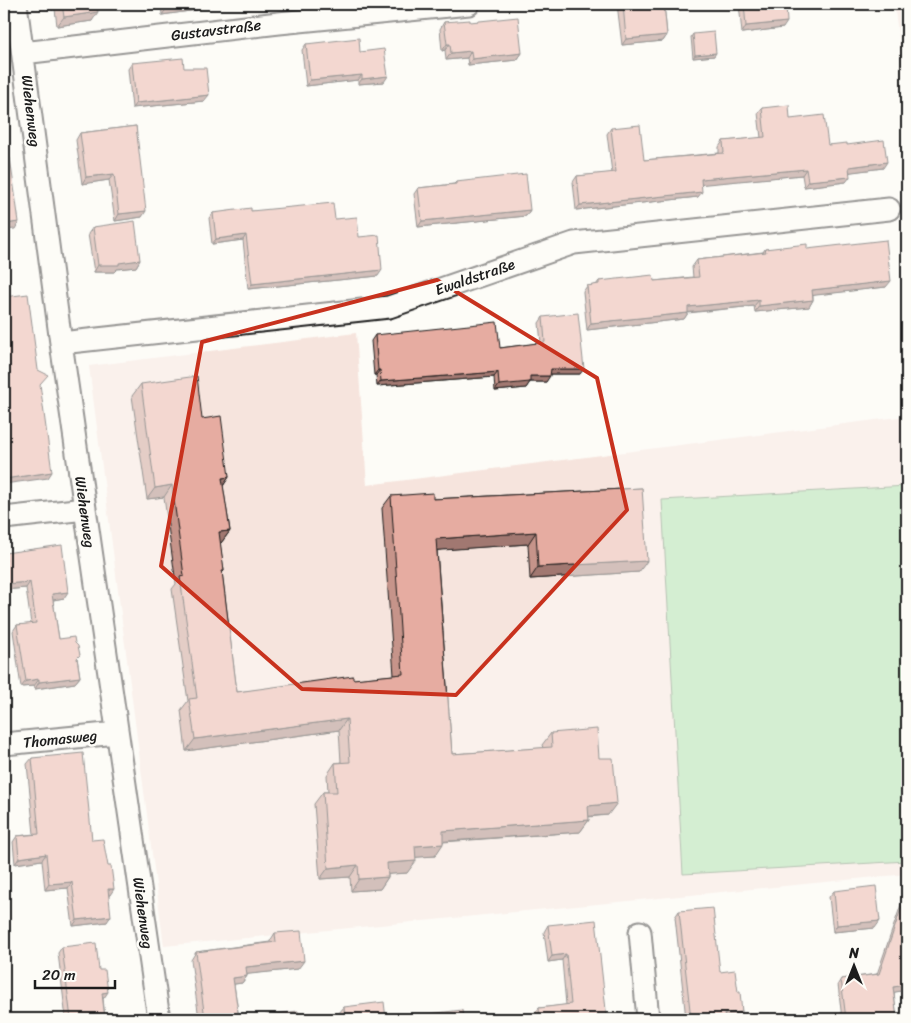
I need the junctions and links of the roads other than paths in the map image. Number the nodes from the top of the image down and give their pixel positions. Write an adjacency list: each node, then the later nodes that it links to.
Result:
1 (16, 4): 3 (street, Wiehenweg)
2 (469, 4): 3 (street, Gustavstraße)
3 (23, 53): 5 (street, Wiehenweg)
4 (889, 209): 5 (street, Ewaldstraße)
5 (61, 343): 6 (street, Wiehenweg)
6 (85, 510): 7 (street); 8 (street, Wiehenweg)
7 (4, 518)
8 (117, 733): 9 (street, Thomasweg); 11 (street, Wiehenweg)
9 (4, 744)
10 (640, 932): 12 (street)
11 (159, 1019)
12 (648, 1019)

